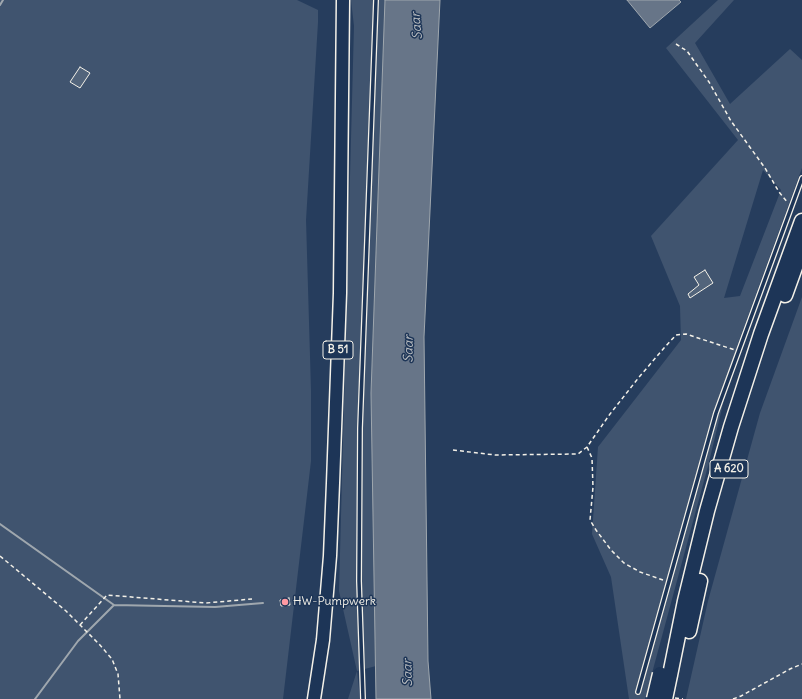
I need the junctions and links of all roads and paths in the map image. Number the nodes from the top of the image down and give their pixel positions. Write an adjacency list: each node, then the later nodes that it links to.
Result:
1 (343, 0): 19 (main road, B 51)
2 (376, 0): 20 (lane)
3 (676, 44): 5 (path)
4 (802, 178): 5 (lane)
5 (791, 205): 8 (lane)
6 (802, 221): 16 (highway, A 620)
7 (802, 248): 16 (highway, A 620)
8 (738, 351): 9 (path); 12 (lane)
9 (587, 447): 10 (path); 12 (path)
10 (453, 450)
11 (0, 556): 14 (path)
12 (669, 582): 17 (lane)
13 (252, 599): 14 (path)
14 (80, 625): 18 (path)
15 (802, 664): 24 (path)
16 (670, 675): 21 (highway, bridge); 22 (highway, A 620, bridge); 23 (highway, A 620)
17 (638, 692)
18 (120, 699)
19 (314, 699)
20 (363, 699)
21 (654, 699)
22 (665, 699)
23 (675, 699)
24 (733, 699)

